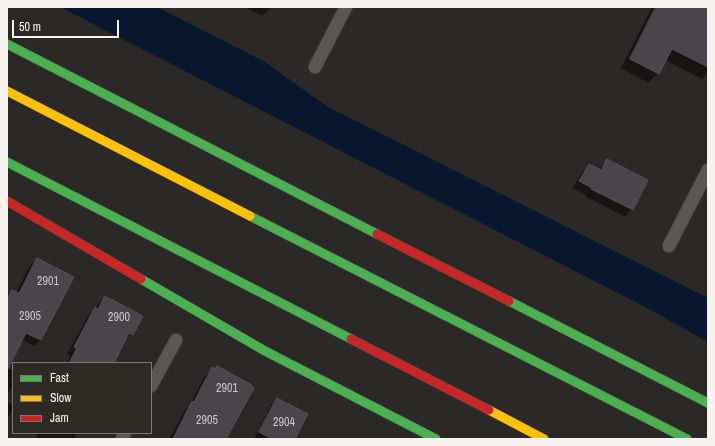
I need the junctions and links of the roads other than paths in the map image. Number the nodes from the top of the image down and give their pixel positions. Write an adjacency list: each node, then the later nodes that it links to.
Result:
1 (346, 7): 3 (street)
2 (7, 44): 13 (highway)
3 (315, 67)
4 (7, 91): 8 (highway)
5 (7, 162): 15 (highway)
6 (708, 170): 9 (street)
7 (7, 201): 14 (highway)
8 (260, 221): 11 (highway); 16 (highway)
9 (668, 246)
10 (176, 340): 12 (street)
11 (495, 351)
12 (152, 384)
13 (708, 403)
14 (436, 439)
15 (544, 439)
16 (687, 439)

